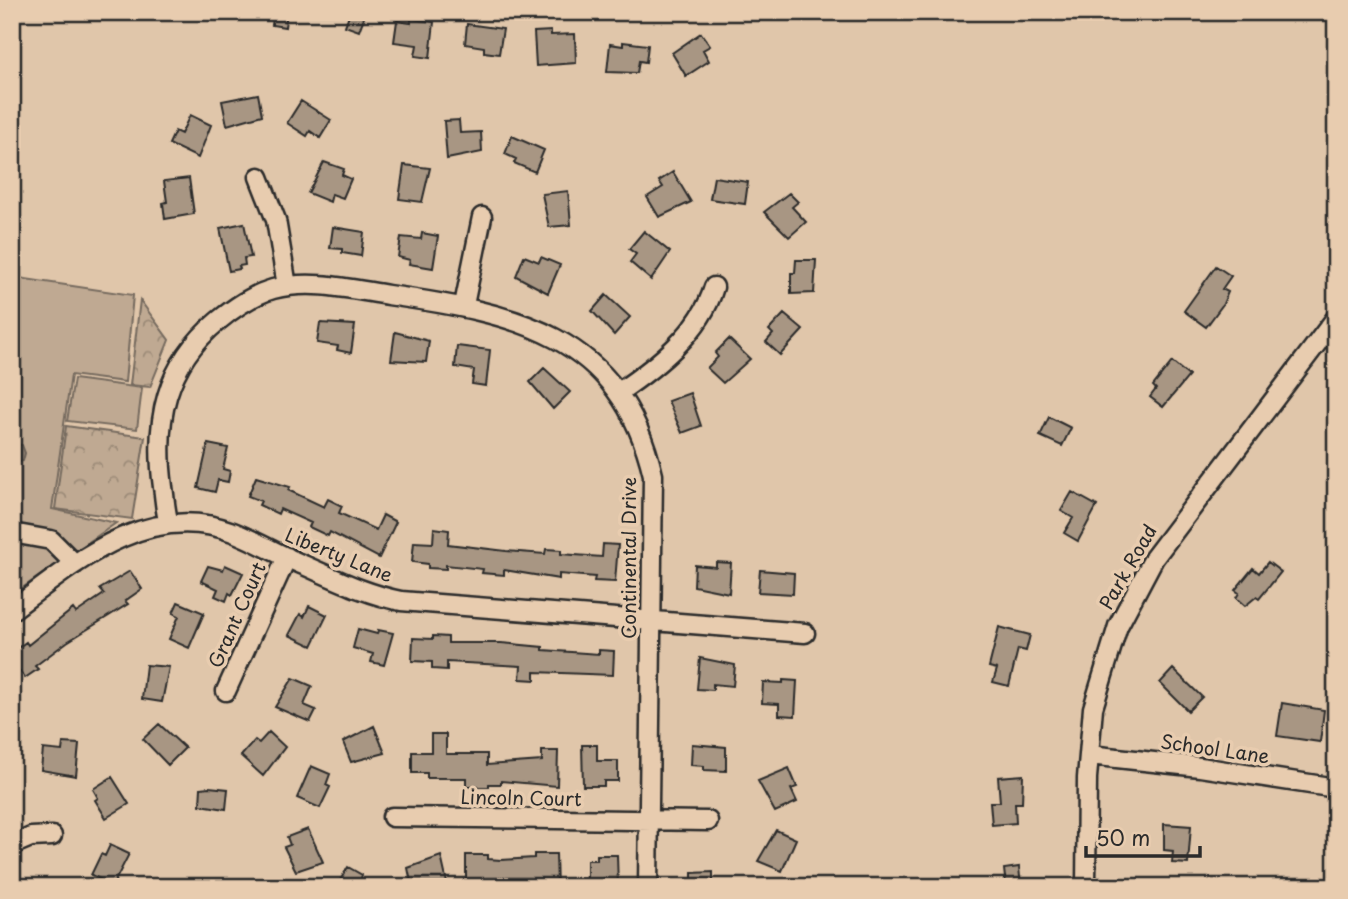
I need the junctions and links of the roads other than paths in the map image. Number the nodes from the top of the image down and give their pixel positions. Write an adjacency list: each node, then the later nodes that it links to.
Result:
1 (259, 177): 3 (street)
2 (482, 217): 5 (street)
3 (287, 286): 5 (street, Continental Drive); 8 (street, Continental Drive)
4 (714, 287): 7 (street)
5 (464, 305): 7 (street, Continental Drive)
6 (1336, 318): 16 (street, Park Road)
7 (619, 392): 13 (street, Continental Drive)
8 (169, 523): 10 (street, Liberty Lane); 11 (street, Liberty Lane)
9 (12, 533): 11 (street)
10 (286, 557): 13 (street, Liberty Lane); 15 (street, Grant Court)
11 (75, 564): 12 (street, Liberty Lane)
12 (12, 610)
13 (650, 620): 14 (street, Liberty Lane); 19 (street, Continental Drive)
14 (805, 634)
15 (226, 691)
16 (1089, 755): 17 (street, School Lane); 24 (street, Park Road)
17 (1336, 788)
18 (392, 817): 19 (street, Lincoln Court)
19 (649, 820): 20 (street, Lincoln Court); 23 (street, Continental Drive)
20 (708, 821)
21 (52, 836): 22 (street)
22 (12, 845)
23 (648, 887)
24 (1086, 887)

